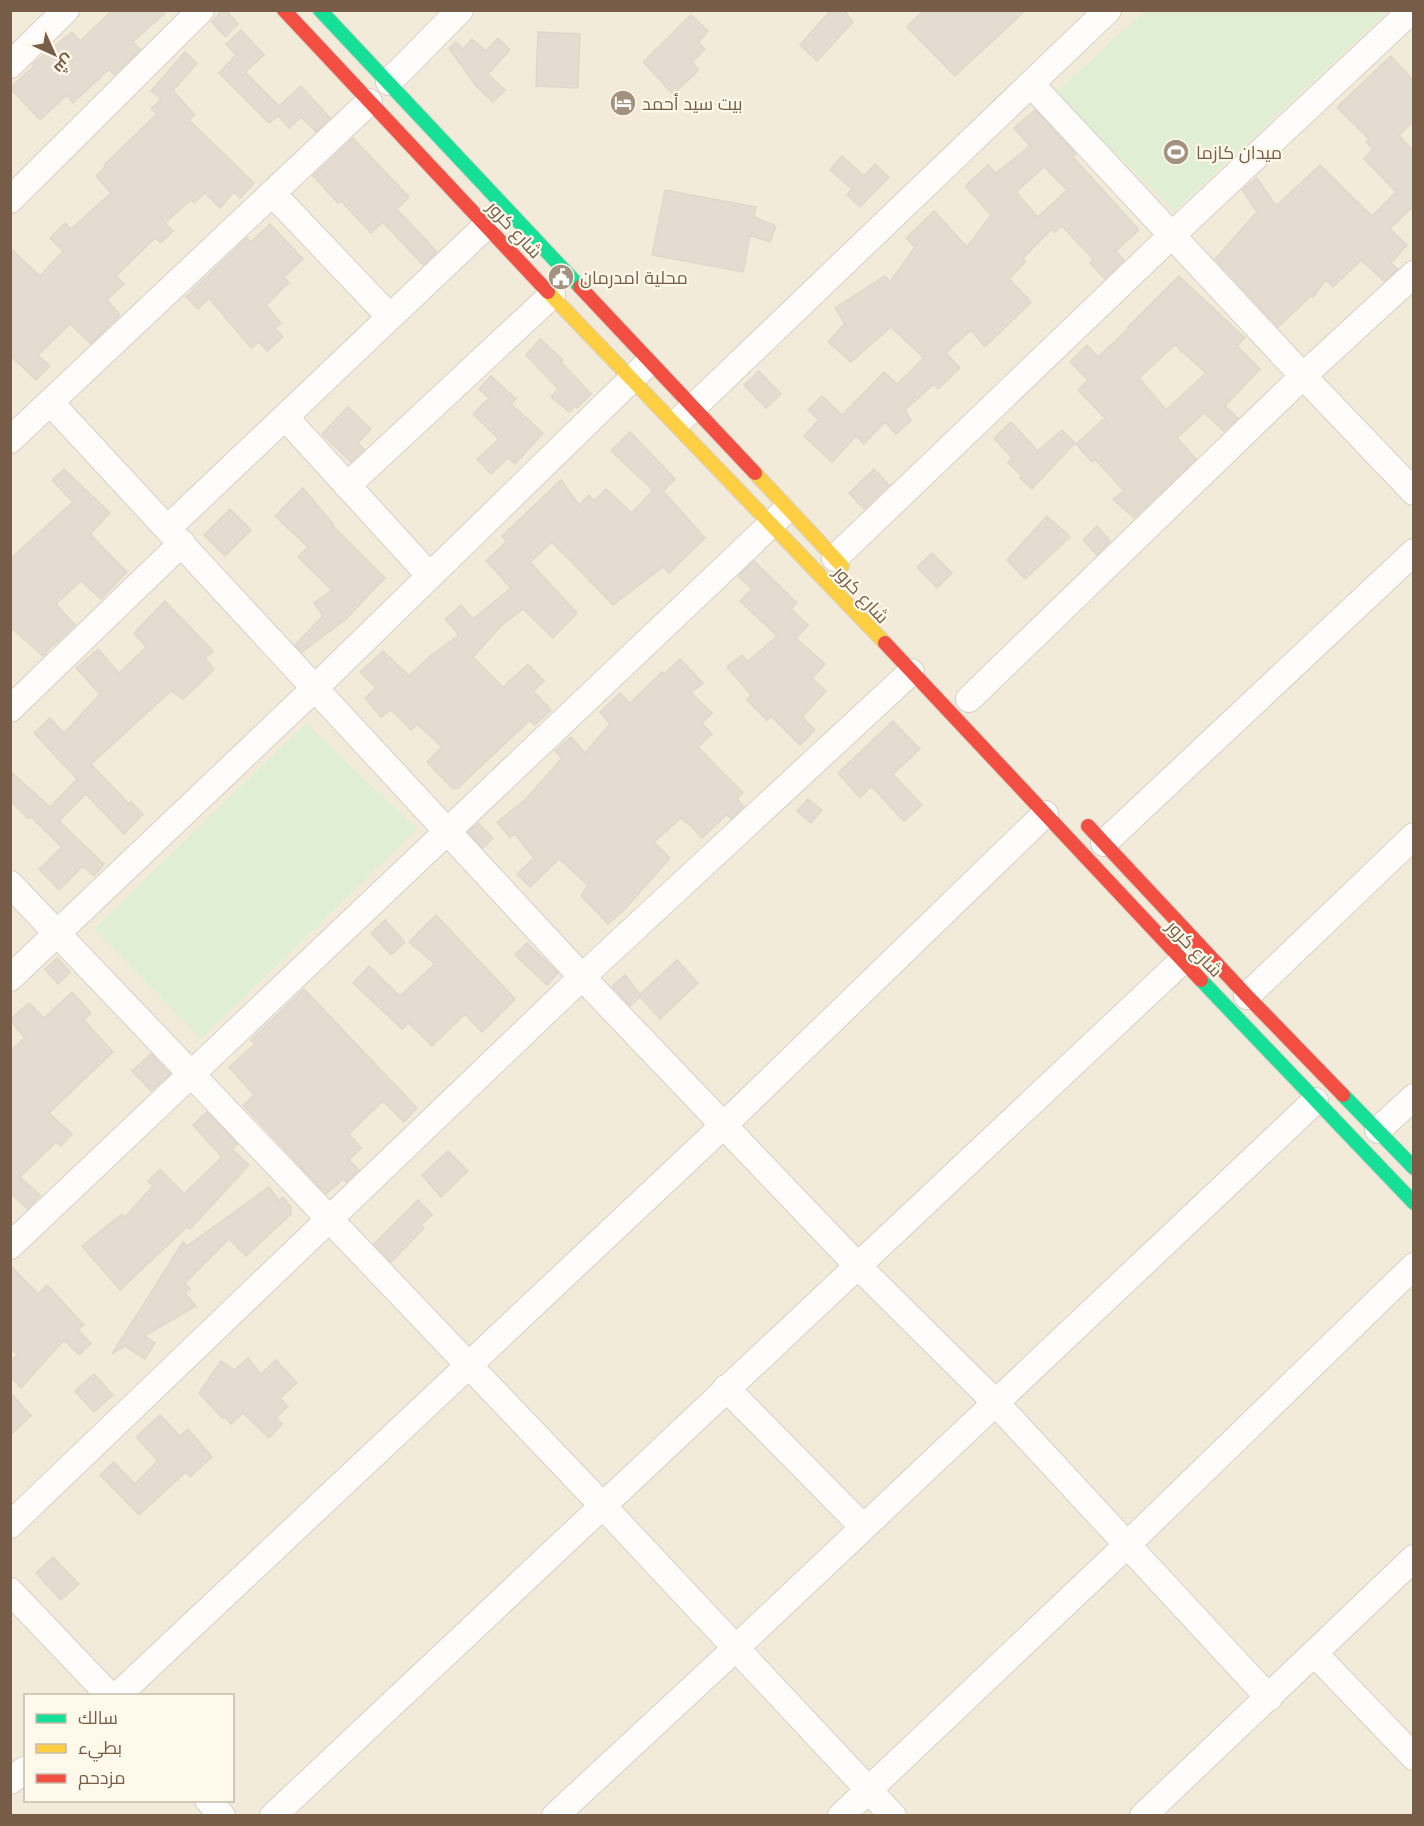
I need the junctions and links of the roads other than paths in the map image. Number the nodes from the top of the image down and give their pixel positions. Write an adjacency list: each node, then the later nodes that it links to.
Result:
1 (66, 10): 8 (street)
2 (201, 10): 13 (street)
3 (284, 10): 11 (main road, شارع كرور)
4 (320, 10): 9 (main road, شارع كرور)
5 (460, 10): 9 (street)
6 (1108, 10): 10 (street)
7 (1412, 10): 16 (street)
8 (10, 65)
9 (389, 82): 15 (main road, شارع كرور)
10 (1031, 84): 16 (street); 25 (street)
11 (369, 102): 12 (street); 14 (main road, شارع كرور)
12 (272, 194): 20 (street); 24 (street)
13 (10, 200)
14 (487, 225): 17 (main road, شارع كرور); 20 (street)
15 (530, 232): 17 (main road); 21 (main road, شارع كرور)
16 (1172, 236): 22 (street); 33 (street)
17 (512, 251): 19 (main road, شارع كرور)
18 (1413, 274): 22 (street)
19 (552, 295): 23 (main road, شارع كرور); 28 (street)
20 (390, 317): 26 (street)
21 (650, 362): 23 (street); 25 (main road, شارع كرور)
22 (1303, 376): 29 (street); 37 (street)
23 (631, 380): 25 (main road, شارع كرور); 34 (street)
24 (50, 402): 27 (street); 31 (street)
25 (683, 416): 30 (main road, شارع كرور); 30 (main road, شارع كرور)
26 (285, 417): 28 (street); 31 (street)
27 (10, 440)
28 (347, 486): 34 (street)
29 (1413, 492)
30 (779, 516): 33 (main road, شارع كرور); 35 (main road, شارع كرور); 41 (street)
31 (175, 536): 36 (street); 38 (street)
32 (1413, 552): 43 (street)
33 (842, 566)
34 (430, 576): 36 (street)
35 (911, 672): 39 (main road, شارع كرور); 47 (street)
36 (315, 688): 41 (street); 45 (street)
37 (969, 699)
38 (10, 709)
39 (1045, 814): 46 (main road, شارع كرور); 53 (street)
40 (1080, 818): 43 (main road, شارع كرور)
41 (446, 831): 47 (street); 50 (street)
42 (1413, 836): 49 (street)
43 (1104, 843): 49 (main road, شارع كرور)
44 (10, 884): 45 (street)
45 (57, 934): 48 (street); 50 (street)
46 (1182, 961): 52 (main road, شارع كرور); 59 (street)
47 (582, 977): 53 (street); 57 (street)
48 (10, 978)
49 (1247, 996): 54 (main road, شارع كرور)
50 (190, 1075): 57 (street); 58 (street)
51 (1413, 1097): 54 (street)
52 (1315, 1101): 56 (main road, شارع كرور); 63 (street)
53 (723, 1125): 59 (street); 61 (street)
54 (1378, 1130): 55 (main road, شارع كرور)
55 (1413, 1168)
56 (1413, 1203)
57 (329, 1220): 61 (street); 65 (street)
58 (10, 1246)
59 (857, 1265): 62 (street); 63 (street)
60 (1413, 1266): 67 (street)
61 (469, 1365): 64 (street); 73 (street)
62 (726, 1388): 64 (street); 66 (street)
63 (995, 1402): 66 (street); 67 (street)
64 (602, 1505): 70 (street); 79 (street)
65 (10, 1525)
66 (863, 1527): 70 (street)
67 (1128, 1544): 74 (street); 78 (street)
68 (1413, 1558): 71 (street)
69 (10, 1591): 72 (street)
70 (737, 1647): 78 (street); 80 (street)
71 (1314, 1653): 74 (street); 75 (street)
72 (109, 1694)
73 (118, 1694)
74 (1269, 1698): 83 (street)
75 (1413, 1757)
76 (24, 1770): 77 (street)
77 (10, 1781)
78 (869, 1790): 81 (street); 82 (street)
79 (273, 1815)
80 (555, 1815)
81 (841, 1815)
82 (893, 1815)
83 (1143, 1815)

